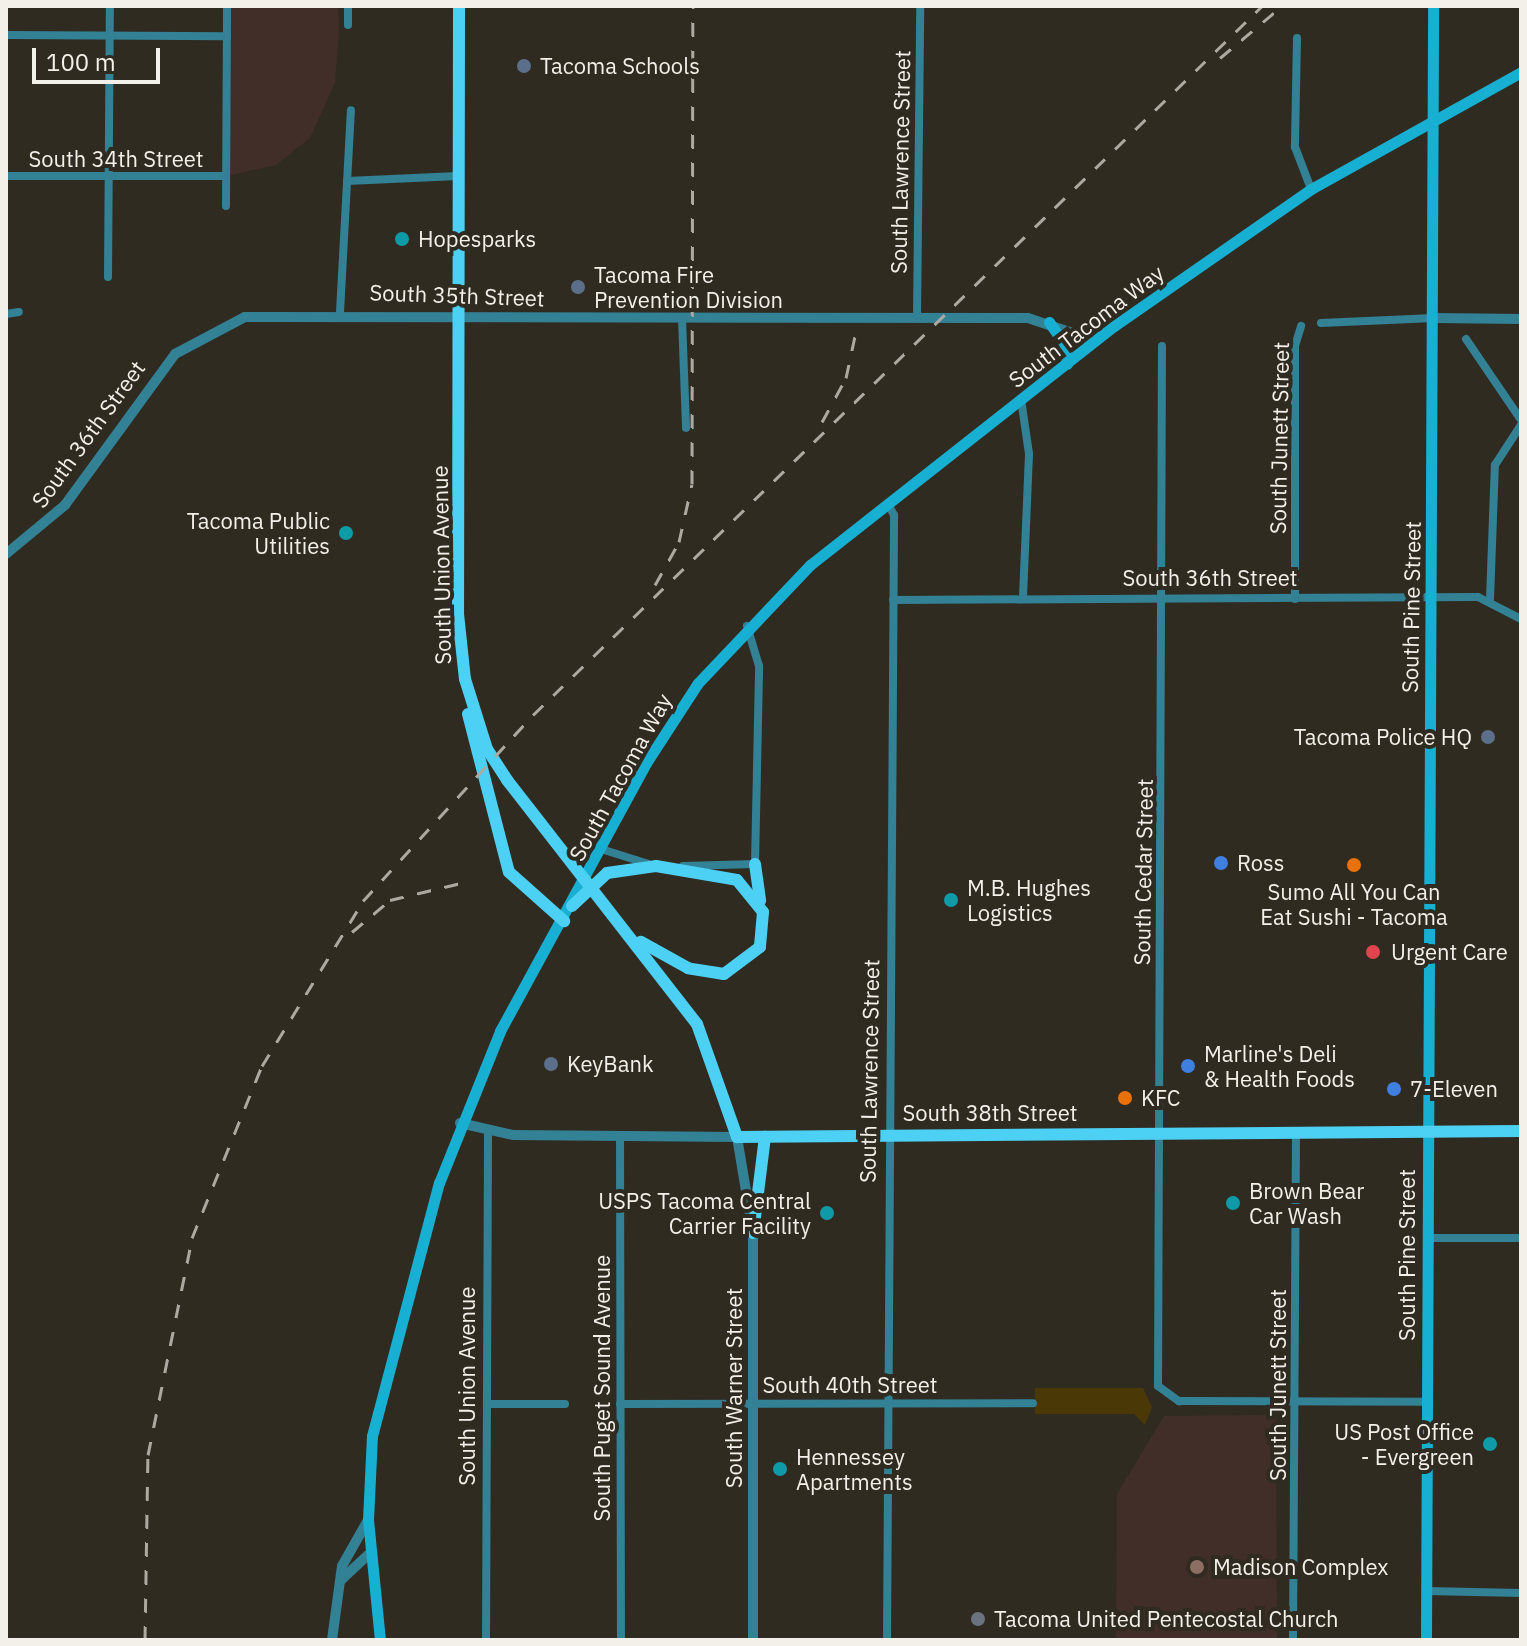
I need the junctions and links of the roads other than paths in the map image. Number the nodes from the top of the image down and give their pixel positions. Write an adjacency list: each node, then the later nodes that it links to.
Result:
1 (110, 6): 9 (street)
2 (227, 6): 10 (street)
3 (348, 6): 7 (street)
4 (459, 6): 17 (main road, South Union Avenue)
5 (920, 6): 29 (street, South Lawrence Street)
6 (1433, 6): 14 (main road, South Pine Street)
7 (348, 25)
8 (6, 35): 9 (street)
9 (111, 36): 10 (street); 18 (street)
10 (227, 36): 16 (street)
11 (1297, 38): 20 (street)
12 (1521, 72): 14 (main road, South Tacoma Way)
13 (351, 110): 19 (street)
14 (1434, 119): 20 (main road, South Tacoma Way); 30 (main road, South Pine Street)
15 (6, 176): 18 (street, South 34th Street)
16 (226, 176): 18 (street, South 34th Street); 21 (street)
17 (458, 176): 19 (street); 26 (main road, South Union Avenue)
18 (110, 177): 22 (street)
19 (347, 181): 24 (street)
20 (1311, 189): 36 (main road, South Tacoma Way)
21 (226, 206)
22 (108, 277)
23 (19, 312): 25 (street)
24 (340, 312): 26 (street, South 35th Street); 27 (street, South 35th Street)
25 (6, 314)
26 (459, 316): 28 (street, South 35th Street); 52 (main road, South Union Avenue)
27 (245, 317): 43 (street, South 36th Street)
28 (682, 318): 29 (street, South 35th Street); 41 (street)
29 (917, 318): 32 (street, South 35th Street)
30 (1434, 318): 31 (street); 33 (street); 45 (main road, South Pine Street)
31 (1521, 319)
32 (1049, 322): 36 (street, South 35th Street); 38 (main road)
33 (1321, 323)
34 (1301, 326): 47 (street, South Junett Street)
35 (1466, 339): 40 (street)
36 (1096, 341): 38 (main road, South Tacoma Way)
37 (1162, 346): 44 (street, South Cedar Street)
38 (1067, 364): 39 (main road, South Tacoma Way)
39 (1021, 399): 42 (main road, South Tacoma Way); 46 (street)
40 (1521, 422): 48 (street)
41 (686, 428)
42 (888, 504): 49 (street, South Lawrence Street); 51 (main road, South Tacoma Way)
43 (6, 554)
44 (1161, 598): 46 (street, South 36th Street); 47 (street, South 36th Street); 65 (street, South Cedar Street)
45 (1432, 598): 47 (street, South 36th Street); 48 (street, South 36th Street); 64 (main road, South Pine Street)
46 (1023, 599): 49 (street, South 36th Street)
47 (1295, 599)
48 (1490, 599): 50 (street)
49 (893, 600): 66 (street, South Lawrence Street)
50 (1521, 619)
51 (746, 625): 53 (main road, South Tacoma Way); 54 (street)
52 (465, 679): 58 (main road); 59 (main road, South Union Avenue)
53 (601, 849): 55 (street); 57 (main road, South Tacoma Way)
54 (755, 864): 55 (street); 56 (main road)
55 (656, 866): 56 (main road); 57 (main road)
56 (760, 903): 59 (main road)
57 (572, 906): 58 (main road, South Tacoma Way)
58 (564, 921): 60 (main road, South Tacoma Way)
59 (635, 938): 68 (main road, South Union Avenue)
60 (460, 1123): 61 (street, South 38th Street); 81 (main road, South Tacoma Way)
61 (488, 1131): 67 (street, South 38th Street); 77 (street, South Union Avenue)
62 (1296, 1131): 64 (main road, South 38th Street); 65 (main road, South 38th Street); 73 (street, South Junett Street)
63 (1521, 1131): 64 (main road, South 38th Street)
64 (1427, 1132): 71 (main road, South Pine Street)
65 (1158, 1133): 66 (main road, South 38th Street); 73 (street, South Cedar Street)
66 (886, 1134): 69 (main road, South 38th Street); 74 (street, South Lawrence Street)
67 (620, 1135): 68 (street, South 38th Street); 79 (street, South Puget Sound Avenue)
68 (737, 1137): 69 (main road, South 38th Street); 70 (street, South Warner Street)
69 (765, 1137): 70 (main road)
70 (753, 1233): 80 (street, South Warner Street)
71 (1427, 1238): 72 (street); 75 (main road, South Pine Street)
72 (1521, 1238)
73 (1297, 1401): 75 (street); 92 (street, South Junett Street)
74 (886, 1402): 76 (street, South 40th Street); 80 (street, South 40th Street); 91 (street, South Lawrence Street)
75 (1427, 1402): 84 (main road, South Pine Street)
76 (1033, 1403)
77 (487, 1404): 78 (street); 88 (street, South Union Avenue)
78 (565, 1404)
79 (620, 1404): 80 (street, South 40th Street); 89 (street, South Puget Sound Avenue)
80 (754, 1404): 90 (street, South Warner Street)
81 (368, 1520): 82 (main road, South Tacoma Way); 83 (street)
82 (371, 1552): 83 (street); 87 (main road, South Tacoma Way)
83 (341, 1580): 86 (street)
84 (1426, 1591): 85 (street); 93 (main road, South Pine Street)
85 (1521, 1593)
86 (332, 1640)
87 (380, 1640)
88 (486, 1640)
89 (621, 1640)
90 (753, 1640)
91 (887, 1640)
92 (1293, 1640)
93 (1426, 1640)

